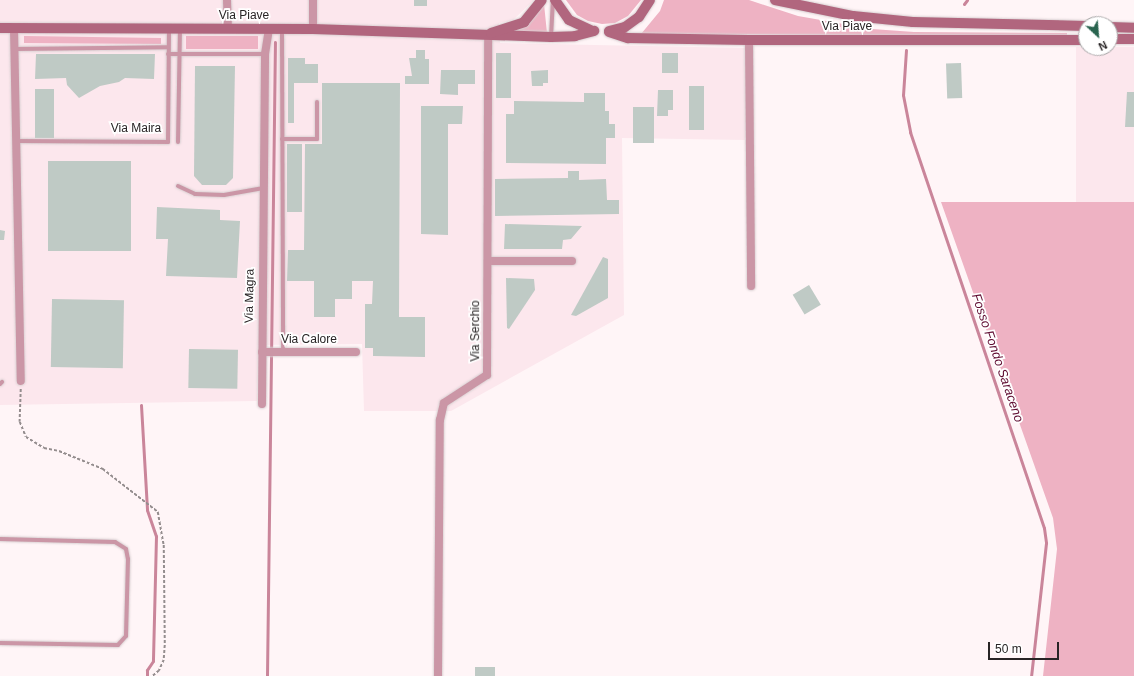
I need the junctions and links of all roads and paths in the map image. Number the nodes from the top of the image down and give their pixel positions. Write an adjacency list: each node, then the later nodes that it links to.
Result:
1 (227, 0): 14 (street)
2 (313, 0): 17 (street)
3 (542, 0): 20 (main road, Via Piave)
4 (554, 0): 18 (main road); 21 (lane)
5 (650, 0): 19 (main road)
6 (775, 0): 7 (main road, Via Piave)
7 (1078, 26)
8 (1118, 27): 11 (main road)
9 (0, 28): 10 (main road, Via Piave)
10 (14, 28): 12 (main road, Via Piave); 27 (street)
11 (1134, 28)
12 (169, 29): 13 (main road, Via Piave); 26 (lane, Via Maira)
13 (180, 29): 14 (main road, Via Piave); 29 (lane)
14 (228, 29): 15 (main road, Via Piave)
15 (269, 29): 16 (main road, Via Piave); 30 (street, Via Magra)
16 (282, 29): 17 (main road, Via Piave); 32 (lane)
17 (313, 29): 20 (main road, Via Piave)
18 (594, 31): 19 (main road); 21 (main road, Via Piave)
19 (609, 32): 24 (main road, Via Piave)
20 (488, 34): 21 (main road, Via Piave); 37 (street, Via Serchio)
21 (551, 37)
22 (1118, 39): 23 (main road)
23 (1134, 39)
24 (749, 40): 25 (main road, Via Piave); 39 (street)
25 (1078, 40)
26 (168, 47): 27 (lane); 28 (lane, Via Maira)
27 (15, 49): 33 (street)
28 (168, 54): 29 (lane); 33 (lane, Via Maira)
29 (180, 54): 30 (lane); 34 (lane)
30 (265, 54): 36 (street, Via Magra)
31 (317, 102): 32 (lane)
32 (282, 139): 41 (lane)
33 (16, 141): 43 (street)
34 (178, 142)
35 (178, 186): 36 (lane)
36 (263, 188): 40 (street, Via Magra)
37 (488, 261): 38 (street); 48 (street, Via Serchio)
38 (572, 261)
39 (751, 286)
40 (262, 352): 41 (street, Via Calore); 44 (street, Via Magra)
41 (283, 352): 42 (street, Via Calore)
42 (356, 352)
43 (21, 381): 47 (path)
44 (262, 404)
45 (0, 540): 46 (lane)
46 (0, 643)
47 (153, 676)
48 (438, 676)

